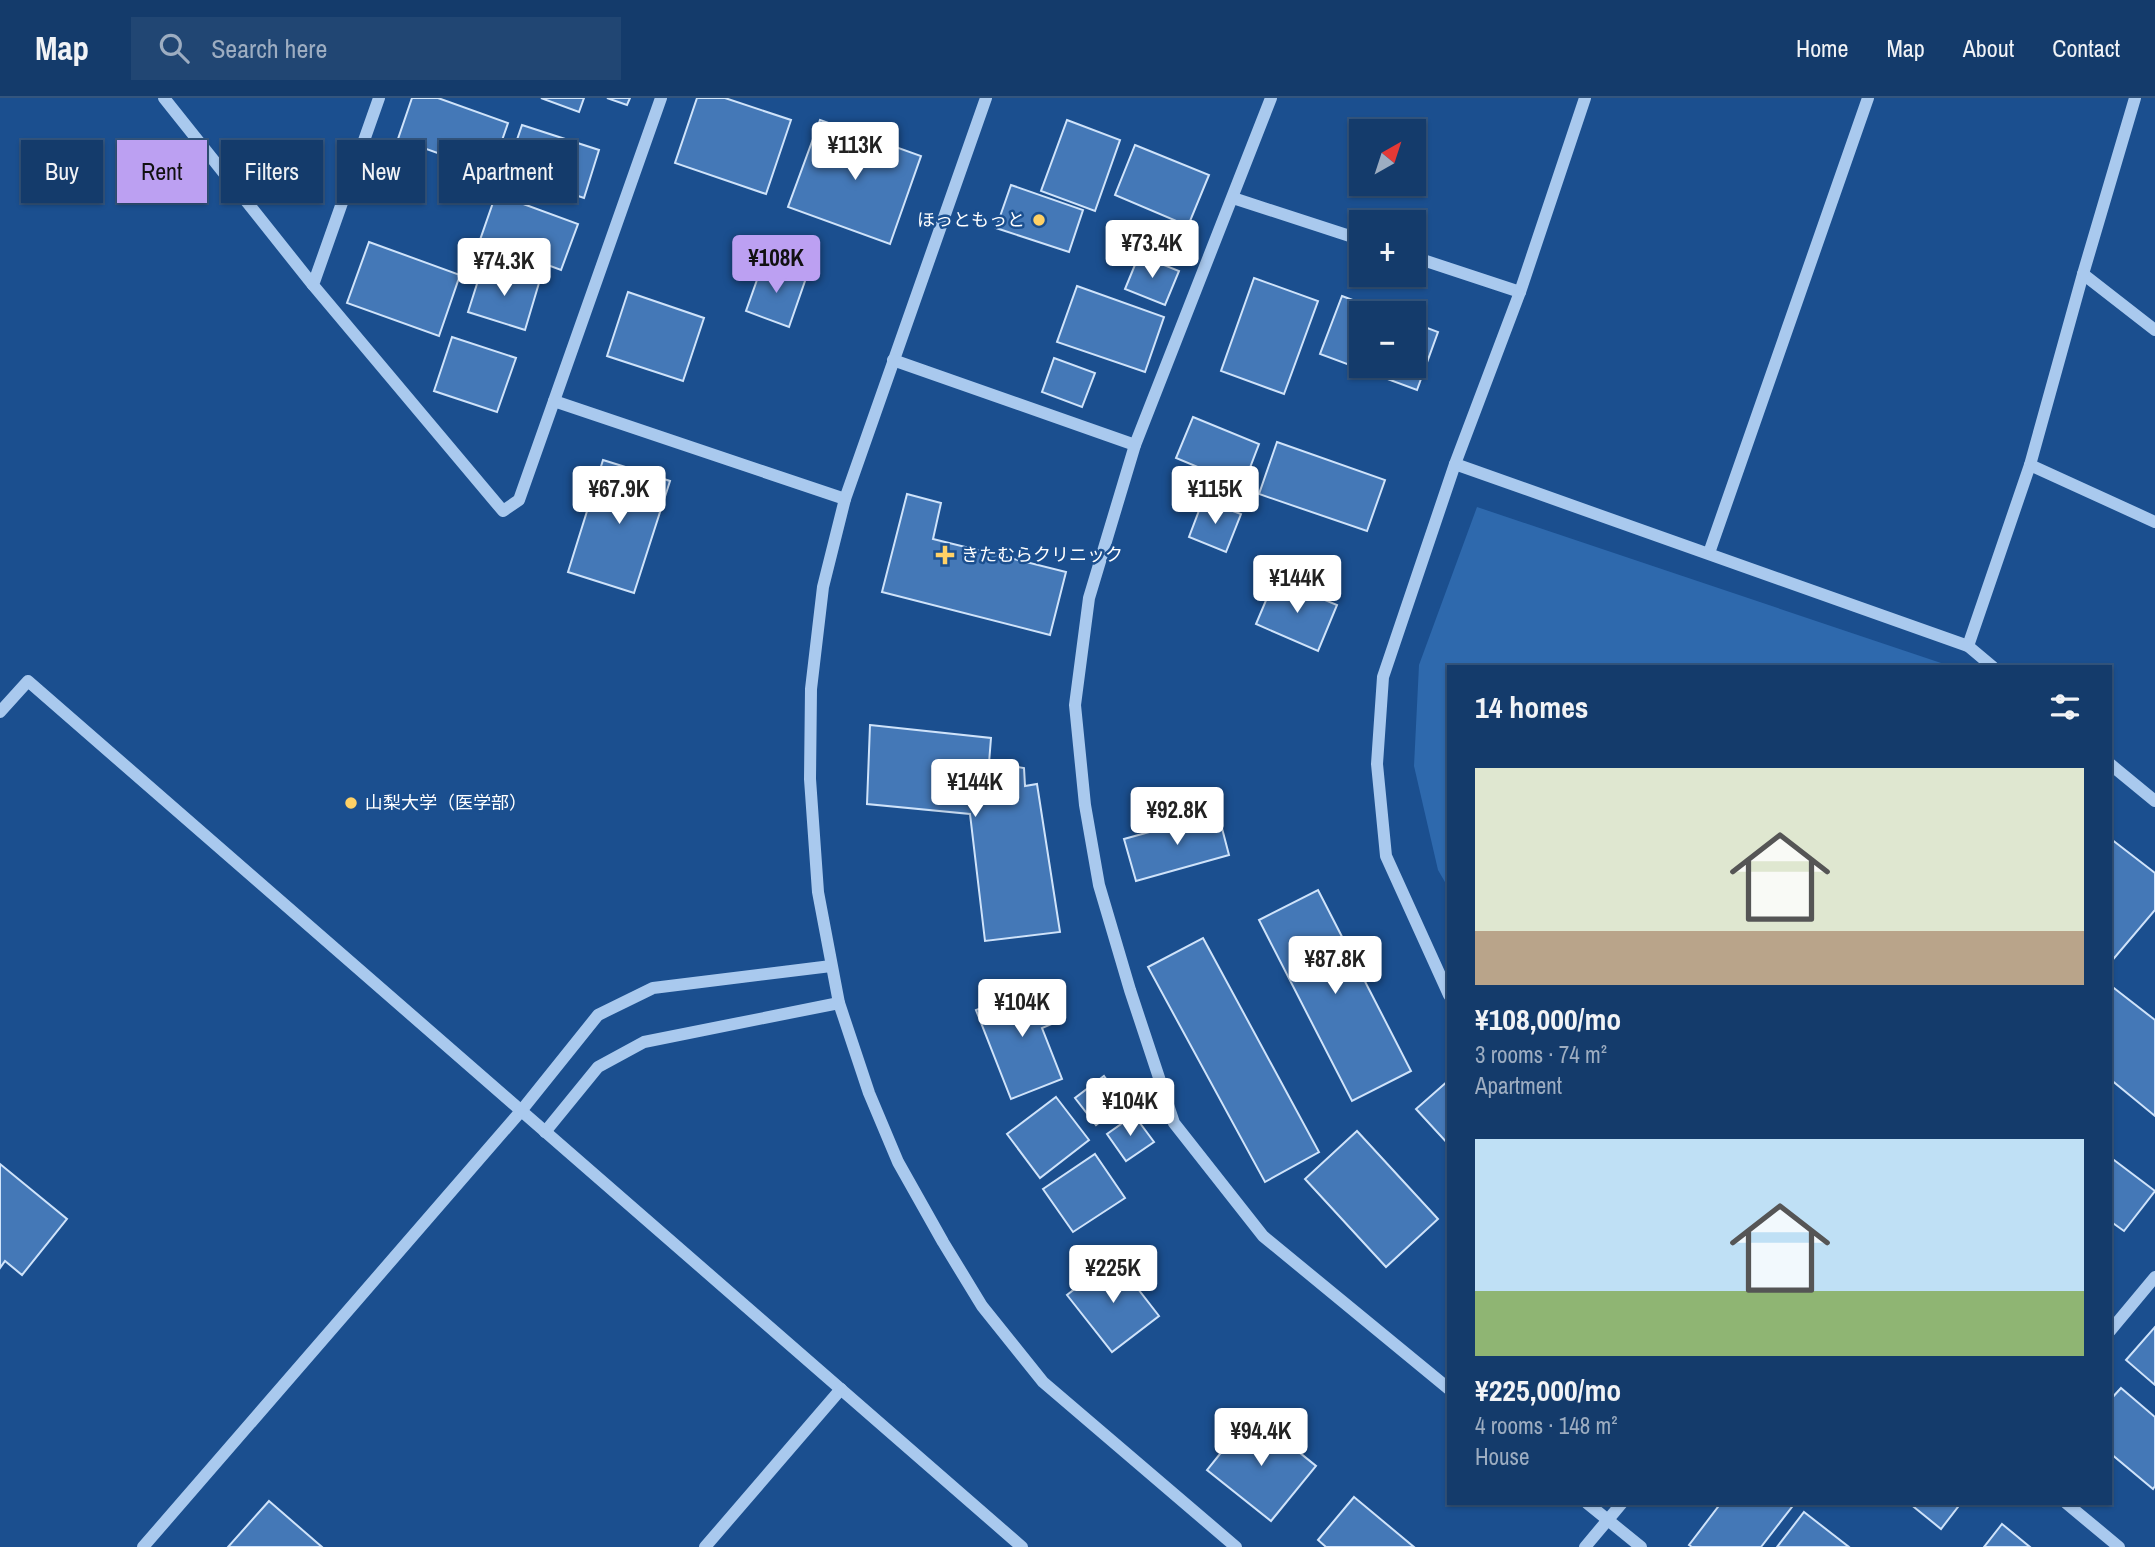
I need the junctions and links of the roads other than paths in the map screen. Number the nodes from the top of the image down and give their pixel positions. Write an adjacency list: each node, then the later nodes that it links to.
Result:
1 (164, 98): 13 (street)
2 (379, 98): 13 (street)
3 (661, 98): 17 (street)
4 (986, 98): 16 (street)
5 (1271, 98): 9 (street)
6 (1585, 98): 14 (street)
7 (1868, 98): 23 (street)
8 (2135, 98): 12 (street)
9 (1233, 198): 10 (street); 18 (street)
10 (1349, 236)
11 (1426, 261): 14 (street)
12 (2082, 274): 15 (street); 20 (street)
13 (313, 285): 17 (street)
14 (1520, 292): 19 (street)
15 (2155, 331)
16 (893, 360): 18 (street); 21 (street)
17 (554, 401): 21 (street)
18 (1135, 445): 36 (street)
19 (1455, 464): 23 (street); 30 (street)
20 (2030, 465): 22 (street); 24 (street)
21 (845, 499): 29 (street)
22 (2155, 522)
23 (1709, 553): 24 (street)
24 (1968, 646): 25 (street)
25 (1991, 665)
26 (0, 712): 32 (street)
27 (2112, 766): 28 (street)
28 (2155, 801)
29 (831, 966): 31 (street); 32 (street)
30 (1447, 991)
31 (839, 1003): 33 (street); 45 (street)
32 (521, 1111): 33 (street); 42 (street)
33 (545, 1132): 37 (street)
34 (2155, 1277): 35 (street)
35 (2112, 1329)
36 (1447, 1387)
37 (841, 1389): 43 (street); 44 (street)
38 (1589, 1505): 41 (street)
39 (1620, 1505): 41 (street)
40 (2068, 1505): 48 (street)
41 (1608, 1520): 46 (street); 47 (street)
42 (144, 1547)
43 (705, 1547)
44 (1022, 1547)
45 (1236, 1547)
46 (1585, 1547)
47 (1641, 1547)
48 (2119, 1547)

